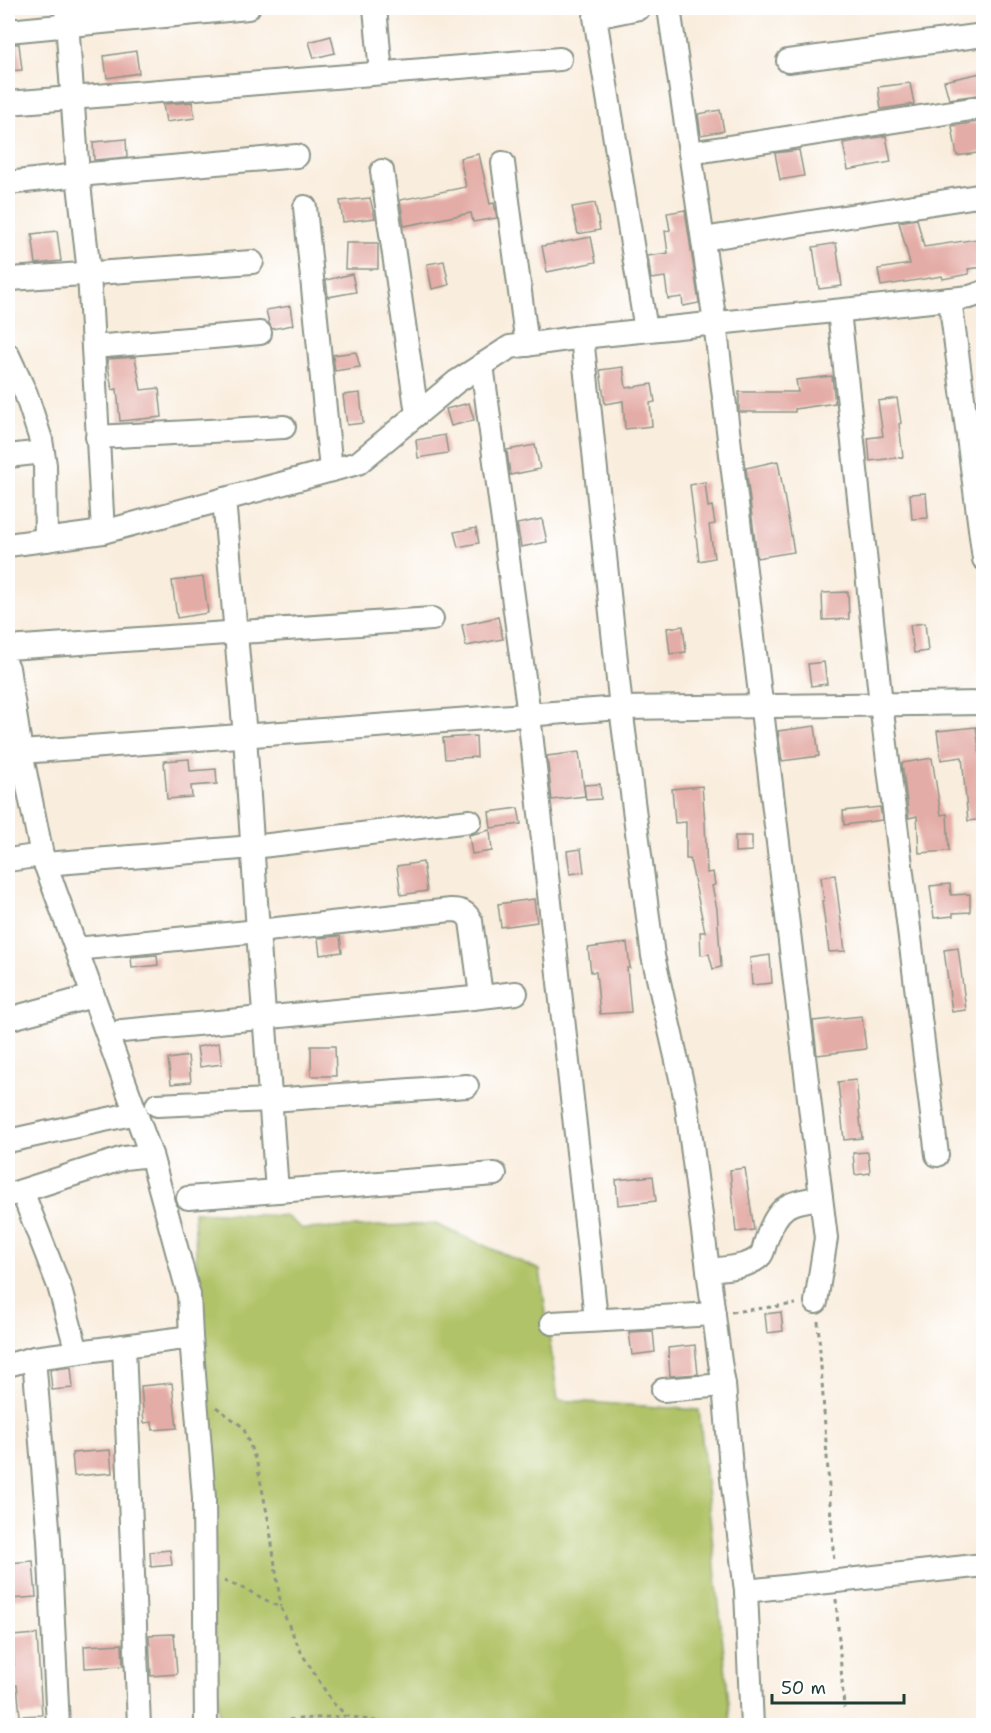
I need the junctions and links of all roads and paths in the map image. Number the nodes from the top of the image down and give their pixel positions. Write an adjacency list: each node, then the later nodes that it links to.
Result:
1 (248, 8): 5 (street)
2 (375, 8): 10 (street)
3 (639, 8): 30 (street)
4 (669, 8): 14 (street)
5 (67, 17): 6 (street); 11 (street)
6 (8, 32)
7 (984, 35): 9 (street)
8 (560, 59): 10 (street)
9 (788, 61)
10 (381, 73): 11 (street)
11 (72, 98): 12 (street); 18 (street)
12 (8, 103)
13 (984, 107): 14 (street)
14 (690, 153): 22 (street)
15 (297, 156): 18 (street)
16 (503, 163): 33 (street)
17 (382, 171): 37 (street)
18 (78, 175): 19 (street); 24 (street)
19 (8, 183)
20 (984, 195): 22 (street)
21 (305, 207): 42 (street)
22 (703, 239): 29 (street)
23 (252, 262): 24 (street)
24 (89, 273): 25 (street); 34 (street)
25 (11, 279)
26 (984, 292): 27 (street)
27 (950, 299): 28 (street); 47 (street)
28 (839, 311): 29 (street); 53 (street)
29 (715, 323): 30 (street); 54 (street)
30 (646, 330): 32 (street)
31 (260, 333): 34 (street)
32 (582, 337): 33 (street); 55 (street)
33 (526, 345): 36 (street)
34 (93, 347): 39 (street)
35 (8, 358): 40 (street)
36 (482, 365): 37 (street); 56 (street)
37 (417, 414): 42 (street)
38 (284, 427): 39 (street)
39 (97, 437): 44 (street)
40 (43, 452): 41 (street); 45 (street)
41 (8, 456)
42 (331, 471): 43 (street)
43 (224, 499): 44 (street); 49 (street)
44 (103, 532): 45 (street)
45 (46, 540): 46 (street)
46 (8, 545)
47 (984, 559)
48 (432, 619): 49 (street)
49 (236, 633): 50 (street); 57 (street)
50 (8, 648)
51 (8, 668): 58 (street)
52 (984, 703): 53 (street)
53 (881, 704): 54 (street); 77 (street)
54 (761, 706): 55 (street); 82 (street)
55 (621, 708): 56 (street); 83 (street)
56 (529, 715): 57 (street); 86 (street)
57 (245, 736): 58 (street); 60 (street)
58 (17, 758): 61 (street)
59 (470, 821): 60 (street)
60 (253, 847): 61 (street); 63 (street)
61 (43, 859): 62 (street); 64 (street)
62 (8, 860)
63 (258, 931): 64 (street); 67 (street); 68 (street)
64 (76, 949): 66 (street)
65 (516, 993): 67 (street)
66 (93, 996): 69 (street); 74 (street)
67 (473, 998): 68 (street)
68 (265, 1018): 70 (street); 72 (street)
69 (8, 1019)
70 (122, 1031)
71 (466, 1086): 72 (street)
72 (271, 1100): 73 (street); 79 (street)
73 (157, 1105)
74 (136, 1113): 75 (street); 76 (street)
75 (8, 1141)
76 (151, 1155): 80 (street); 88 (street)
77 (937, 1155)
78 (495, 1174): 79 (street)
79 (278, 1191): 81 (street)
80 (15, 1193): 90 (street)
81 (188, 1198)
82 (821, 1198): 83 (street); 84 (street)
83 (708, 1270): 85 (street)
84 (816, 1302): 85 (path); 98 (path)
85 (714, 1314): 86 (street); 93 (street)
86 (596, 1320): 87 (street)
87 (552, 1323)
88 (191, 1337): 89 (street); 95 (street)
89 (124, 1346): 90 (street); 104 (street)
90 (77, 1352): 91 (street)
91 (34, 1358): 92 (street); 103 (street)
92 (8, 1365)
93 (724, 1385): 94 (street); 99 (street)
94 (663, 1390)
95 (196, 1396): 97 (street); 100 (path)
96 (984, 1565): 98 (street)
97 (205, 1569): 100 (path); 105 (street)
98 (835, 1581): 99 (street); 101 (path)
99 (746, 1592): 107 (street)
100 (281, 1608): 102 (path)
101 (844, 1708)
102 (346, 1716): 105 (path); 106 (path)
103 (58, 1725)
104 (139, 1725)
105 (206, 1725)
106 (385, 1725)
107 (752, 1725)

